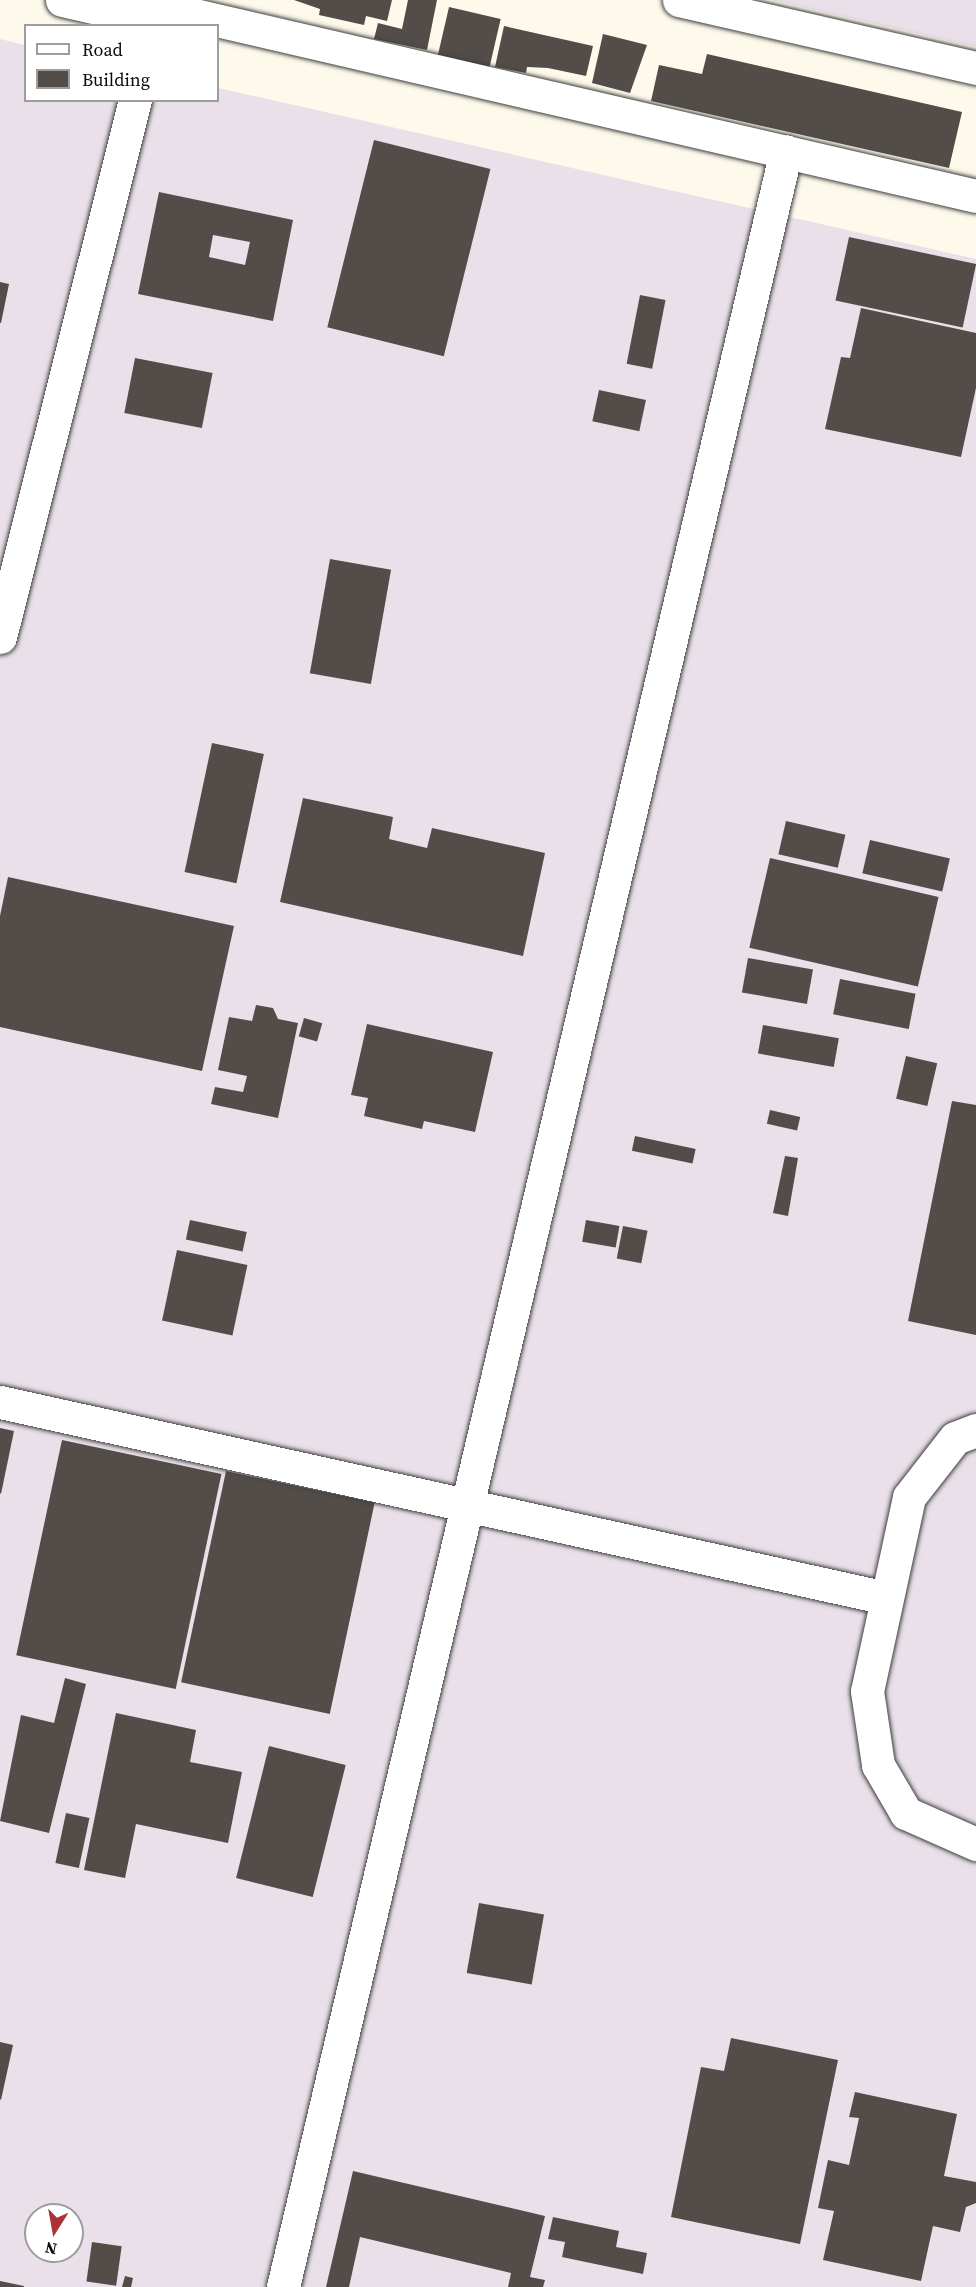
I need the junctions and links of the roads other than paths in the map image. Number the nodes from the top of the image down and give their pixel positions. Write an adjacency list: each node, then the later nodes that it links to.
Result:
1 (62, 0): 3 (street)
2 (679, 0): 7 (street)
3 (154, 16): 4 (street)
4 (189, 24)
5 (219, 31): 9 (street)
6 (219, 36): 9 (street)
7 (976, 68)
8 (134, 102): 12 (street)
9 (784, 159): 10 (street); 11 (street); 15 (street)
10 (976, 196)
11 (976, 211)
12 (0, 637)
13 (0, 1402): 15 (street)
14 (976, 1430): 16 (street)
15 (470, 1506): 16 (street); 18 (street)
16 (886, 1598): 17 (street)
17 (976, 1844)
18 (283, 2287)

